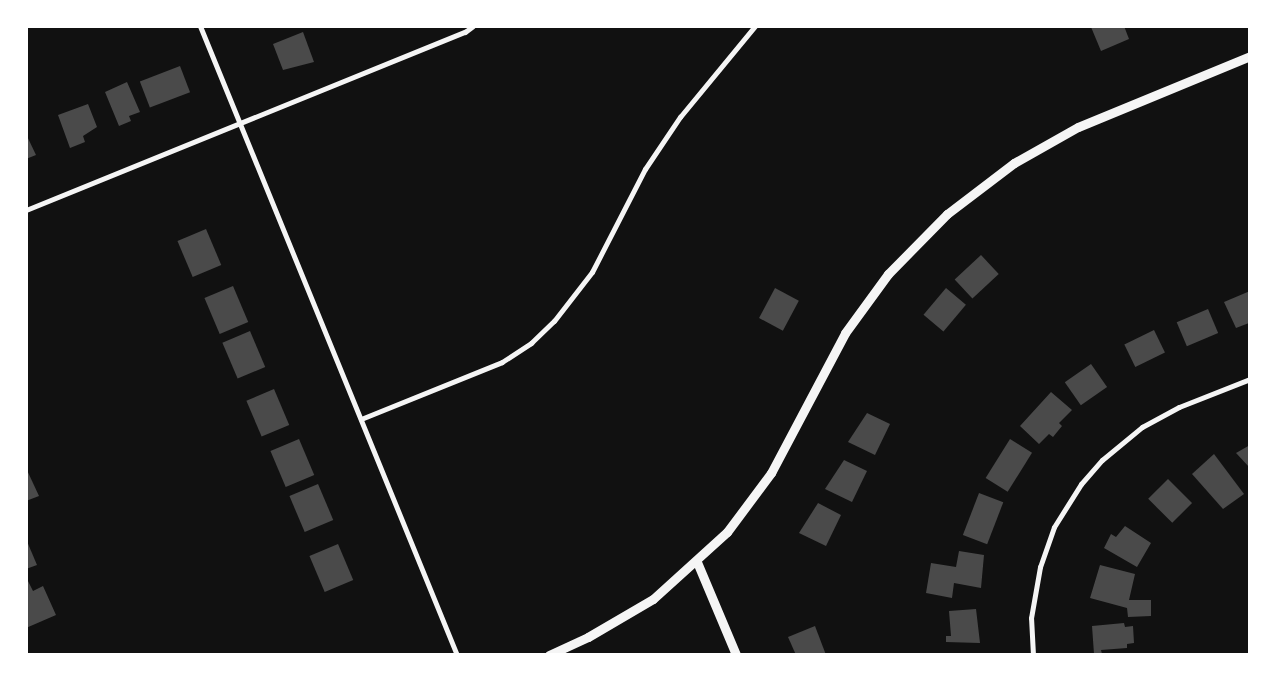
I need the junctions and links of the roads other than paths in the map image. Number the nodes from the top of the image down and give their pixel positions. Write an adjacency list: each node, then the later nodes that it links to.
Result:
1 (200, 26): 5 (street)
2 (472, 26): 5 (street)
3 (755, 26): 8 (street)
4 (1250, 56): 9 (street)
5 (240, 122): 6 (street); 8 (street)
6 (26, 210)
7 (1250, 379): 13 (street)
8 (361, 419): 10 (street)
9 (697, 562): 11 (street); 12 (street)
10 (457, 655)
11 (549, 655)
12 (736, 655)
13 (1033, 655)

